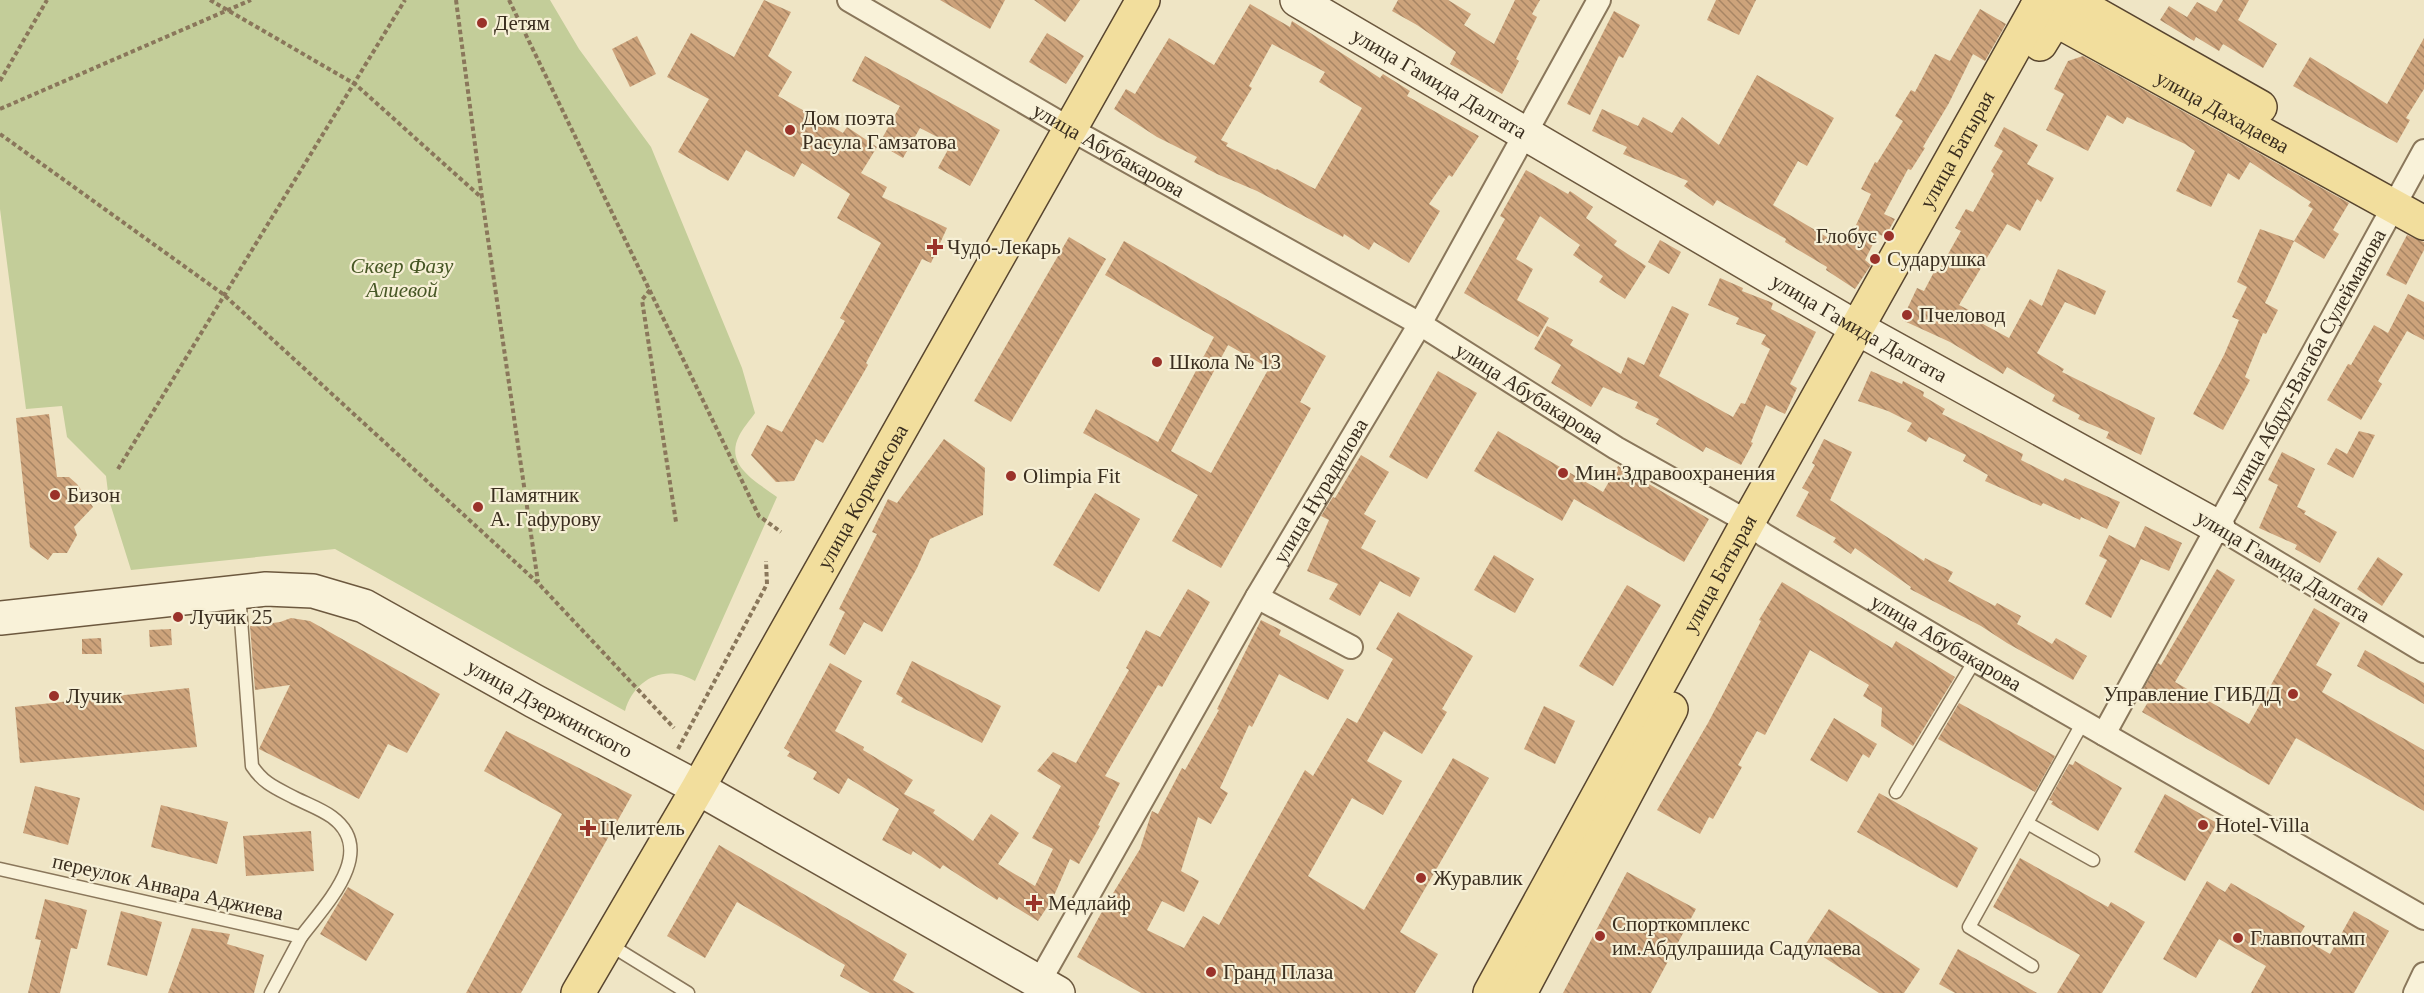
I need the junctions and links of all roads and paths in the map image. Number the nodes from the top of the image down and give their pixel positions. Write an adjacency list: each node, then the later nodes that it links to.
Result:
1 (47, 0): 14 (path)
2 (210, 0): 13 (path)
3 (251, 0): 13 (path)
4 (405, 0): 15 (path)
5 (456, 0): 22 (path)
6 (509, 0): 24 (path)
7 (849, 0): 17 (street, улица Абубакарова)
8 (1143, 0): 17 (main road, улица Коркмасова)
9 (1297, 0): 18 (street, улица Гамида Далгата)
10 (1599, 0): 18 (street, улица Нурадилова)
11 (2021, 0): 12 (main road, улица Дахадаева)
12 (2058, 5): 21 (main road, улица Дахадаева); 27 (main road, улица Батырая)
13 (226, 9): 15 (path); 16 (path)
14 (0, 81)
15 (355, 84): 22 (path); 25 (path)
16 (0, 109)
17 (1071, 127): 26 (street, улица Абубакарова); 45 (main road, улица Коркмасова)
18 (1523, 133): 26 (street, улица Нурадилова); 27 (street, улица Гамида Далгата)
19 (0, 134): 25 (path)
20 (2424, 151): 21 (street, улица Абдул-Вагаба Сулейманова)
21 (2408, 197): 23 (main road, улица Дахадаева); 30 (street, улица Абдул-Вагаба Сулейманова)
22 (482, 198): 34 (path)
23 (2424, 222)
24 (650, 290): 29 (path); 32 (path)
25 (223, 294): 28 (path); 34 (path)
26 (1420, 324): 31 (street, улица Абубакарова); 36 (street, улица Нурадилова)
27 (1867, 333): 30 (street, улица Гамида Далгата); 31 (main road, улица Батырая)
28 (118, 470)
29 (676, 522)
30 (2218, 527): 39 (street, улица Гамида Далгата); 43 (street, улица Абдул-Вагаба Сулейманова)
31 (1756, 529): 40 (street, улица Абубакарова); 56 (main road, улица Батырая)
32 (781, 532)
33 (766, 561): 44 (path)
34 (538, 583): 42 (path)
35 (239, 591): 37 (street, улица Дзержинского); 44 (street, улица Дзержинского); 51 (lane)
36 (1257, 597): 38 (street); 55 (street, улица Нурадилова)
37 (0, 618)
38 (1351, 647)
39 (2424, 651)
40 (1975, 660): 41 (street, улица Абубакарова); 46 (lane)
41 (2083, 722): 43 (street, улица Абубакарова); 47 (lane)
42 (674, 728)
43 (2104, 734): 50 (street, улица Абубакарова)
44 (666, 771): 45 (street, улица Дзержинского)
45 (698, 788): 52 (main road, улица Коркмасова); 55 (street, улица Дзержинского)
46 (1896, 792)
47 (2027, 823): 48 (lane); 53 (lane)
48 (2093, 860)
49 (0, 869): 51 (lane, переулок Анвара Аджиева)
50 (2424, 918)
51 (301, 938): 57 (lane, переулок Анвара Аджиева)
52 (606, 942): 58 (main road, улица Коркмасова); 59 (lane)
53 (2032, 966)
54 (2424, 974): 60 (street)
55 (1048, 988)
56 (1510, 991)
57 (271, 993)
58 (578, 993)
59 (688, 993)
60 (2415, 993)

